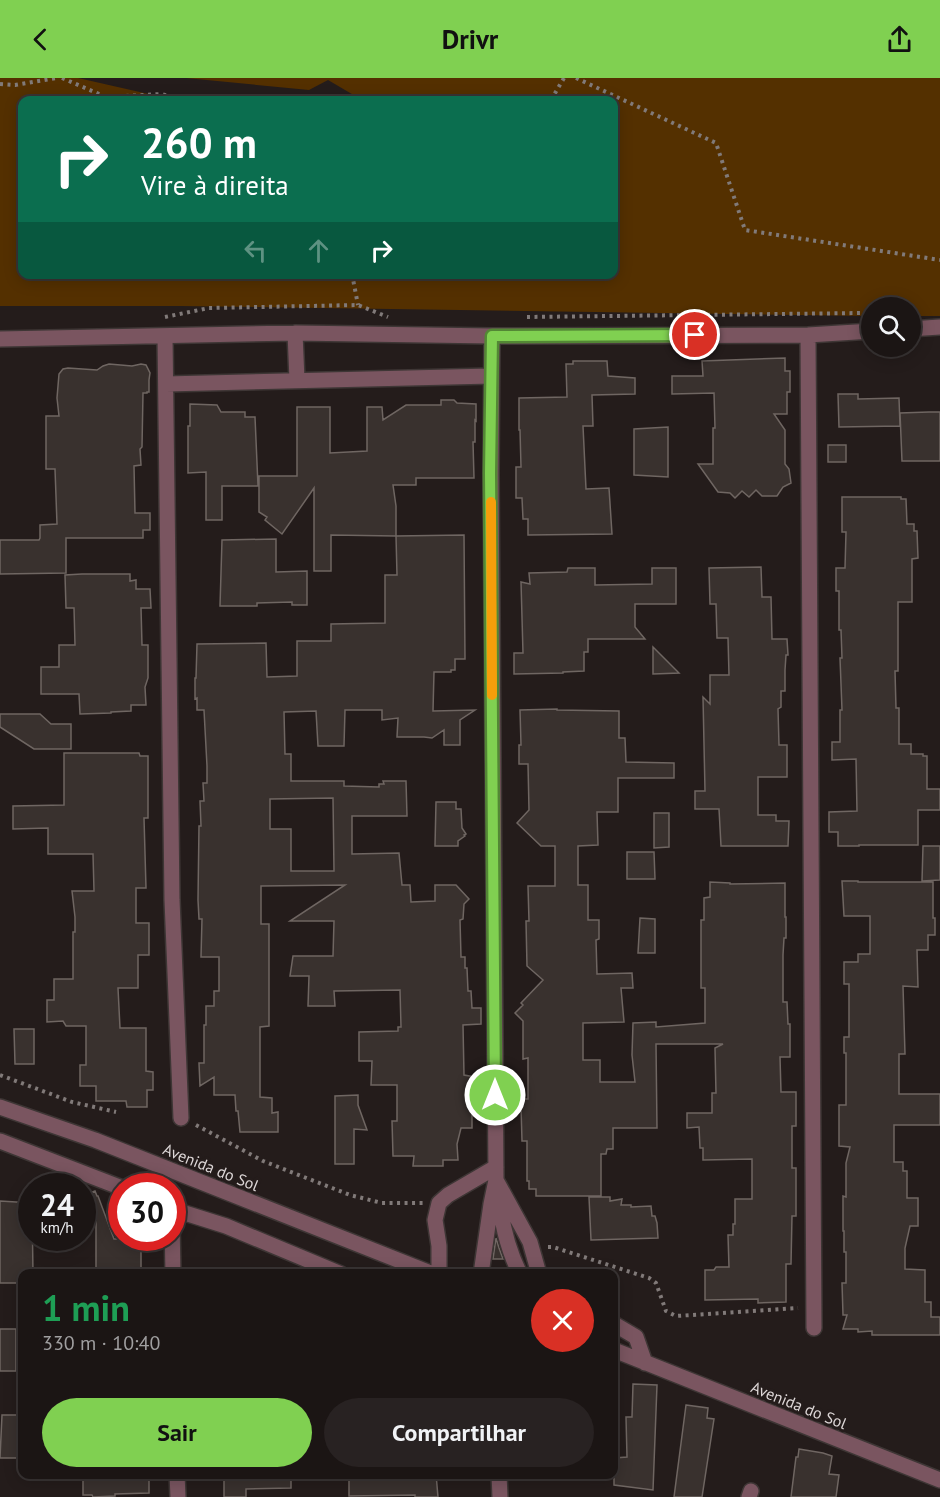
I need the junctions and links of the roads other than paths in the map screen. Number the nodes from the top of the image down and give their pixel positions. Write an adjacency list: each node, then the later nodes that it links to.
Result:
1 (940, 327): 2 (street)
2 (921, 328)
3 (861, 332): 5 (street)
4 (295, 333): 6 (street); 7 (street); 10 (street)
5 (808, 335): 7 (street); 27 (street)
6 (165, 336): 8 (street); 11 (street)
7 (492, 336): 9 (street)
8 (0, 339)
9 (491, 376): 10 (street); 15 (street)
10 (297, 380): 11 (street)
11 (166, 384): 13 (street)
12 (0, 1107): 21 (street, Avenida do Sol)
13 (181, 1118)
14 (0, 1141): 16 (street)
15 (497, 1176): 22 (street); 23 (street); 24 (street); 25 (street)
16 (108, 1183)
17 (186, 1213): 20 (street)
18 (173, 1251): 19 (street)
19 (173, 1269)
20 (329, 1269)
21 (421, 1269)
22 (439, 1269)
23 (486, 1269)
24 (518, 1269)
25 (537, 1269)
26 (618, 1326): 30 (street)
27 (814, 1328)
28 (618, 1352): 30 (street, Avenida do Sol)
29 (618, 1362): 30 (street)
30 (645, 1363): 33 (street, Avenida do Sol)
31 (177, 1479): 34 (street)
32 (499, 1479): 35 (street)
33 (940, 1480)
34 (178, 1497)
35 (500, 1497)

